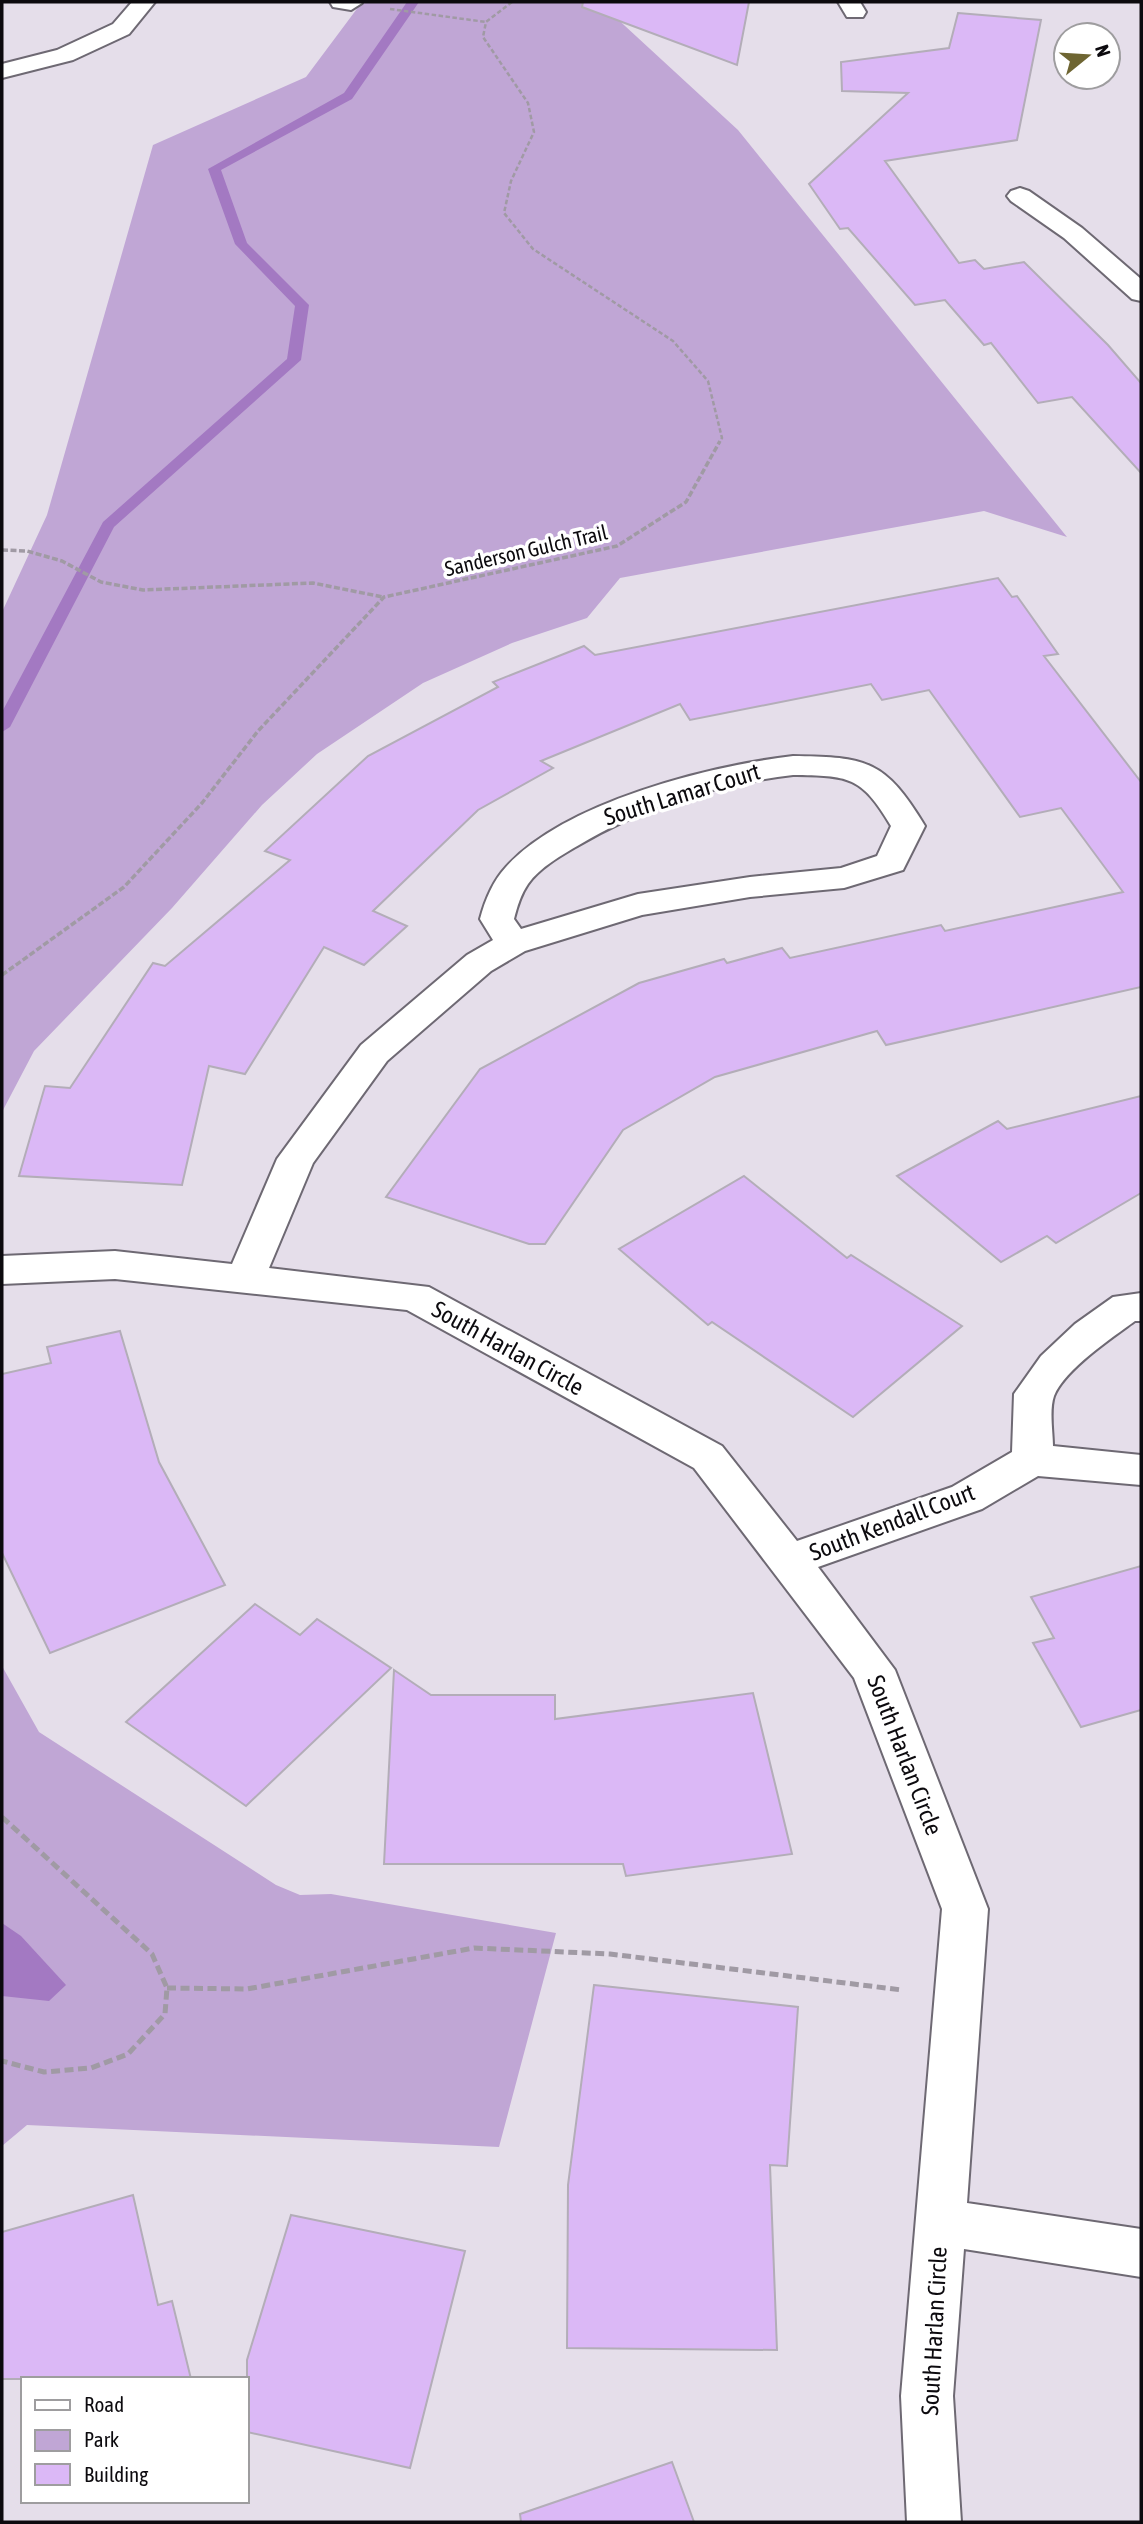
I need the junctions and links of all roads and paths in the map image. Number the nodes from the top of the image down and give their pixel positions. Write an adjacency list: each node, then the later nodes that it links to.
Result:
1 (144, 2): 5 (street)
2 (346, 2): 4 (path)
3 (512, 2): 4 (path)
4 (486, 22): 9 (path, Sanderson Gulch Trail)
5 (2, 71)
6 (1020, 196): 7 (street)
7 (1141, 293)
8 (2, 550): 9 (path)
9 (384, 597): 11 (path)
10 (513, 943): 10 (street, South Lamar Court); 13 (street, South Lamar Court)
11 (2, 975)
12 (2, 1270): 13 (street, South Harlan Circle)
13 (246, 1279): 17 (street, South Harlan Circle)
14 (1141, 1307): 15 (street)
15 (1031, 1460): 16 (street); 17 (street, South Kendall Court)
16 (1141, 1470)
17 (788, 1561): 20 (street, South Harlan Circle)
18 (2, 1817): 19 (path)
19 (167, 1988): 20 (path); 21 (path)
20 (958, 1996): 22 (street, South Harlan Circle)
21 (2, 2061)
22 (941, 2222): 23 (street); 24 (street, South Harlan Circle)
23 (1141, 2253)
24 (934, 2522)

